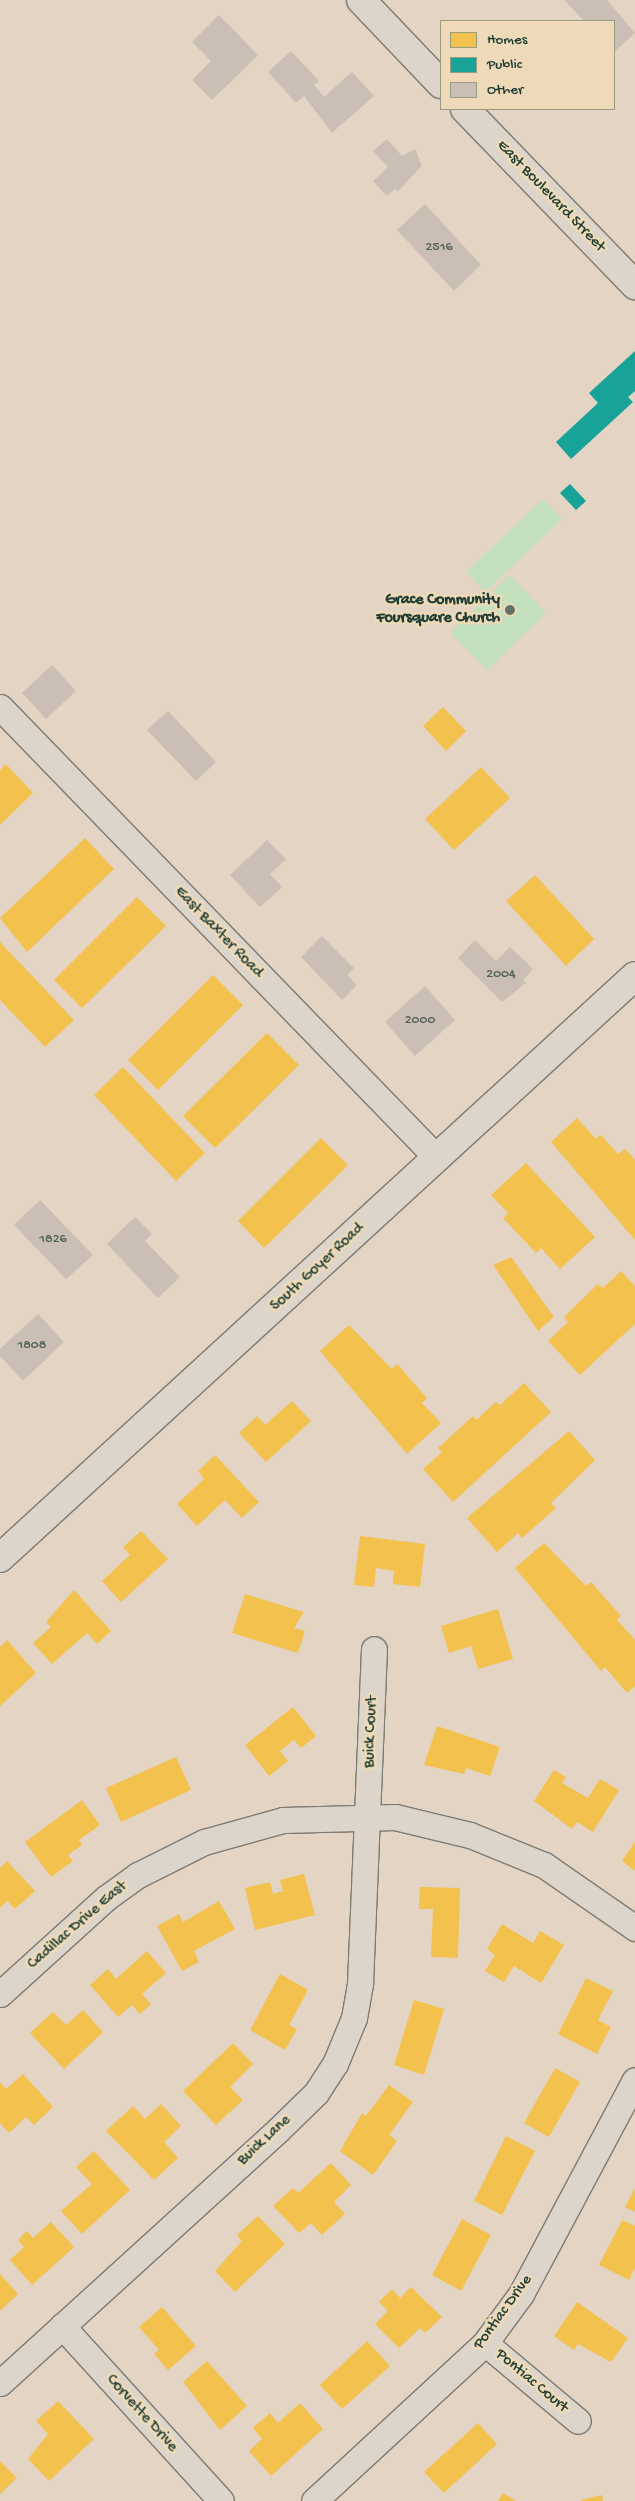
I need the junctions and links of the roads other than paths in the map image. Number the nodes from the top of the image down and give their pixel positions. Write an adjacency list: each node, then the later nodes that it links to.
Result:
1 (361, 0): 2 (street)
2 (440, 83)
3 (466, 110): 4 (street, East Boulevard Street)
4 (635, 285)
5 (0, 707): 7 (street, East Baxter Road)
6 (635, 976): 7 (street, South Goyer Road)
7 (436, 1158): 8 (street, South Goyer Road)
8 (0, 1558)
9 (374, 1649): 10 (street, Buick Court)
10 (368, 1815): 11 (street, Cadillac Drive East); 12 (street, Cadillac Drive East); 14 (street, Buick Lane)
11 (635, 1928)
12 (0, 1994)
13 (635, 2080): 15 (street, Pontiac Drive)
14 (62, 2326): 16 (street, Buick Lane); 18 (street, Corvette Drive)
15 (485, 2343): 17 (street, Pontiac Court); 19 (street, Pontiac Drive)
16 (0, 2383)
17 (578, 2421)
18 (221, 2501)
19 (314, 2501)

